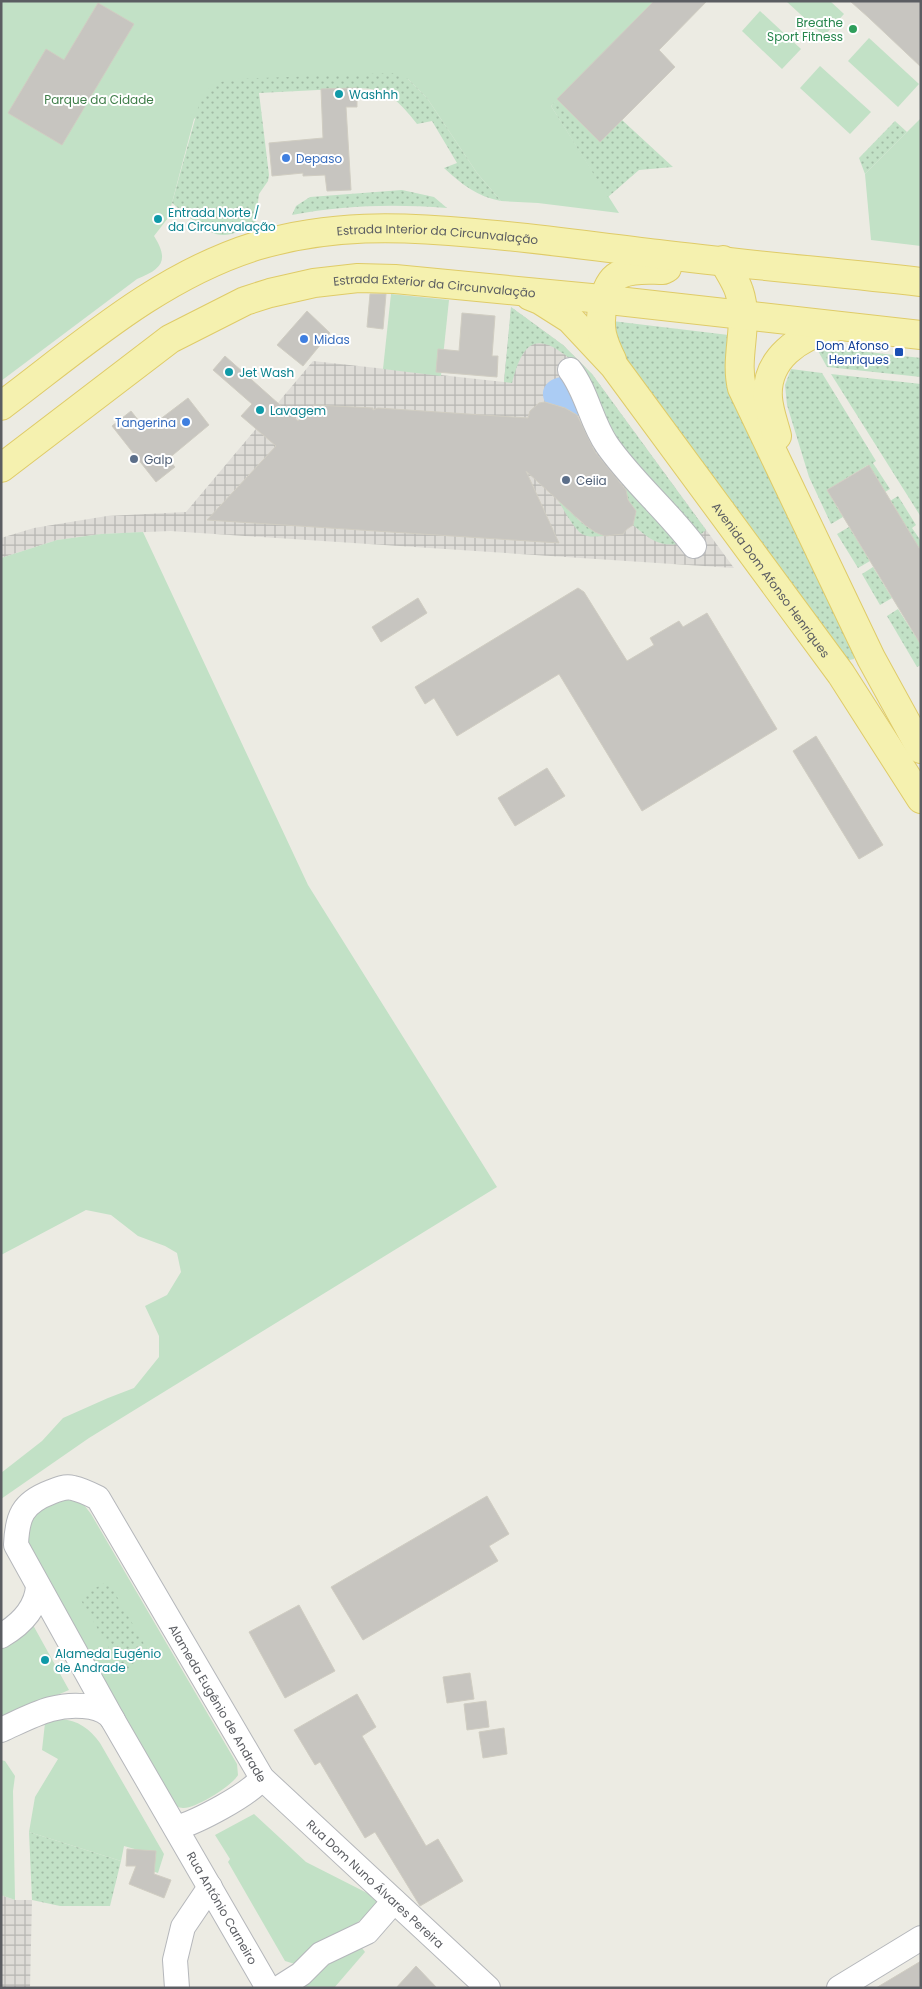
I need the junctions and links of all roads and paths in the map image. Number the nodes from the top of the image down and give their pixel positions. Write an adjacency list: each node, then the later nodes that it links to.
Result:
1 (684, 258): 2 (main road, Estrada Interior da Circunvalação); 5 (main road); 11 (main road, Estrada Interior da Circunvalação)
2 (723, 260): 3 (main road, Estrada Interior da Circunvalação); 6 (main road)
3 (921, 282)
4 (514, 290): 5 (main road, Estrada Exterior da Circunvalação); 9 (main road); 12 (main road, Estrada Exterior da Circunvalação)
5 (604, 300): 6 (main road, Estrada Exterior da Circunvalação); 9 (main road)
6 (743, 315): 7 (main road, Estrada Exterior da Circunvalação); 13 (main road)
7 (839, 326): 8 (main road, Estrada Exterior da Circunvalação); 13 (main road)
8 (921, 335)
9 (614, 366): 16 (main road, Avenida Dom Afonso Henriques)
10 (570, 370): 14 (street)
11 (1, 406)
12 (1, 468)
13 (796, 505): 15 (main road)
14 (694, 546)
15 (871, 658): 16 (main road); 17 (main road)
16 (841, 674): 18 (main road, Avenida Dom Afonso Henriques)
17 (896, 707): 18 (main road); 19 (main road)
18 (872, 722): 20 (main road, Avenida Dom Afonso Henriques)
19 (921, 749)
20 (921, 799)
21 (83, 1472): 22 (street)
22 (98, 1498): 24 (street); 29 (street, Alameda Eugênio de Andrade)
23 (3, 1520): 24 (street)
24 (16, 1545): 25 (street)
25 (38, 1587): 26 (street); 27 (street)
26 (1, 1636)
27 (114, 1722): 28 (street); 30 (street)
28 (1, 1730)
29 (262, 1778): 30 (street, Alameda Eugênio de Andrade); 32 (street, Rua Dom Nuno Álvares Pereira)
30 (176, 1828): 31 (street, Rua António Carneiro)
31 (210, 1887): 34 (street); 35 (street, Rua António Carneiro)
32 (394, 1901): 36 (street); 37 (street, Rua Dom Nuno Álvares Pereira)
33 (921, 1938): 38 (street)
34 (177, 1988)
35 (268, 1988)
36 (279, 1988)
37 (488, 1988)
38 (839, 1988)

